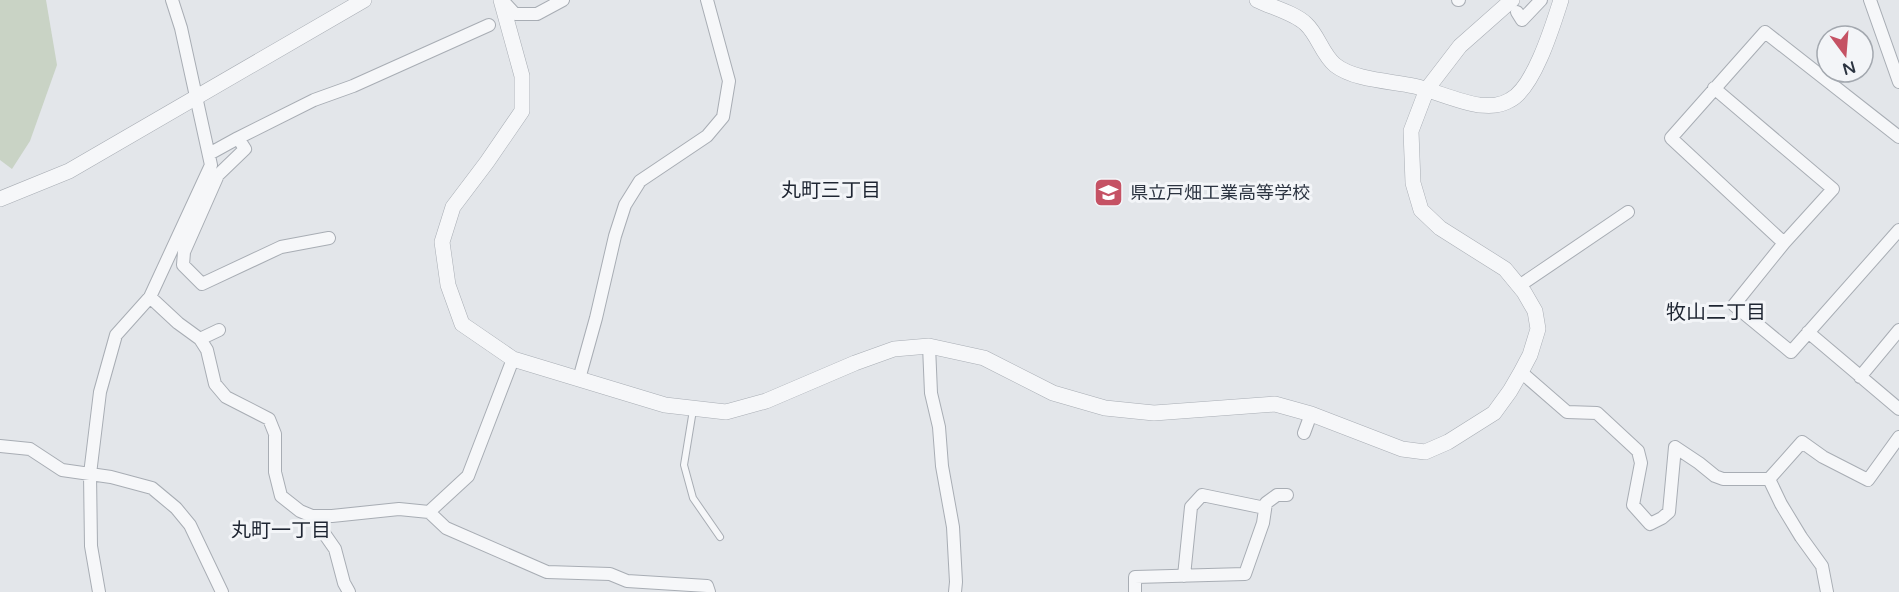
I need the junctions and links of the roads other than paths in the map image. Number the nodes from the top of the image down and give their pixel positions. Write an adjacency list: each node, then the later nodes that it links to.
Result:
1 (172, 0): 15 (street)
2 (364, 0): 15 (street)
3 (502, 0): 4 (street); 31 (street)
4 (563, 0)
5 (707, 0): 34 (street)
6 (1257, 0): 14 (street)
7 (1541, 0): 10 (street)
8 (1561, 0): 14 (street)
9 (1870, 0): 12 (street)
10 (1514, 6): 14 (street)
11 (489, 25): 17 (street)
12 (1899, 82)
13 (1714, 88): 16 (street); 23 (street); 23 (street)
14 (1427, 89): 24 (street)
15 (197, 95): 18 (street); 19 (street)
16 (1899, 136)
17 (238, 138): 18 (street); 22 (street)
18 (209, 154): 25 (street)
19 (0, 199)
20 (1628, 212): 24 (street)
21 (1899, 230): 28 (street)
22 (329, 238)
23 (1784, 243): 28 (street)
24 (1519, 286): 32 (street)
25 (150, 297): 29 (street); 41 (street)
26 (219, 330): 29 (street)
27 (1899, 330): 33 (street)
28 (1808, 332): 33 (street)
29 (200, 339): 46 (street)
30 (929, 346): 35 (street); 37 (street); 53 (street)
31 (513, 359): 34 (street); 45 (street)
32 (1521, 372): 37 (street); 42 (street)
33 (1860, 376): 36 (street)
34 (579, 379): 35 (street)
35 (693, 408): 47 (lane)
36 (1899, 410)
37 (1311, 414): 38 (street)
38 (1304, 434)
39 (1899, 437): 42 (street)
40 (0, 446): 41 (street)
41 (90, 474): 49 (street); 50 (street)
42 (1769, 479): 55 (street)
43 (1287, 495): 44 (street)
44 (1265, 508): 48 (street); 48 (street)
45 (429, 512): 46 (street); 52 (street)
46 (312, 516): 51 (street)
47 (720, 537)
48 (1184, 576): 54 (street)
49 (99, 592)
50 (222, 592)
51 (349, 592)
52 (709, 592)
53 (955, 592)
54 (1135, 592)
55 (1827, 592)

